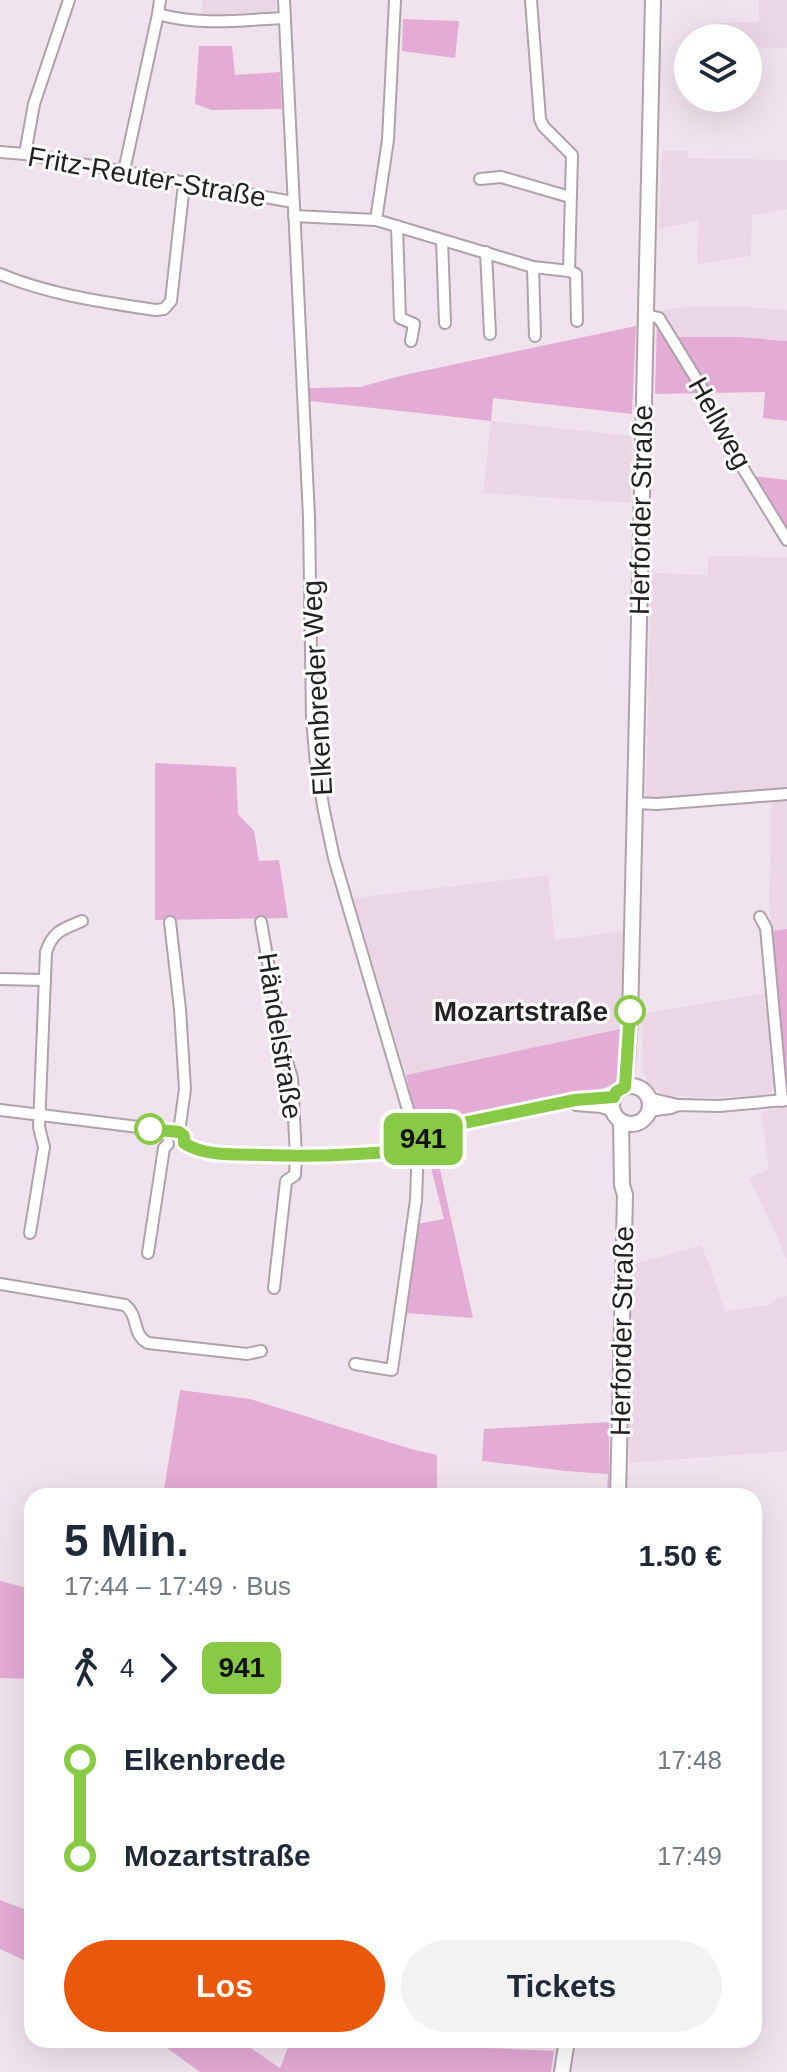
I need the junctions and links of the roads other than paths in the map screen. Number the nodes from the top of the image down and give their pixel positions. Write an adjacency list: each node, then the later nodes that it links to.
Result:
1 (69, 0): 10 (street)
2 (160, 0): 7 (street)
3 (284, 0): 8 (street, Elkenbreder Weg)
4 (395, 0): 17 (street)
5 (531, 0): 14 (street)
6 (653, 0): 24 (main road, Herforder Straße)
7 (158, 14): 8 (street); 11 (street)
8 (284, 18): 15 (street, Elkenbreder Weg)
9 (0, 152): 10 (street, Fritz-Reuter-Straße)
10 (25, 154): 11 (street, Fritz-Reuter-Straße)
11 (124, 171): 13 (street, Fritz-Reuter-Straße)
12 (480, 179): 14 (street)
13 (184, 184): 15 (street, Fritz-Reuter-Straße); 23 (street)
14 (570, 197): 22 (street)
15 (293, 202): 16 (street, Elkenbreder Weg)
16 (294, 216): 17 (street); 46 (street, Elkenbreder Weg)
17 (376, 220): 18 (street)
18 (397, 226): 19 (street); 29 (street)
19 (442, 240): 20 (street); 26 (street)
20 (486, 252): 21 (street); 27 (street)
21 (533, 267): 22 (street); 28 (street)
22 (569, 271): 25 (street)
23 (0, 274)
24 (646, 315): 30 (street, Hellweg); 32 (main road, Herforder Straße)
25 (577, 321)
26 (445, 323)
27 (490, 334)
28 (535, 336)
29 (411, 341)
30 (787, 540)
31 (787, 794): 32 (street)
32 (634, 803): 40 (main road, Herforder Straße)
33 (760, 917): 39 (street)
34 (82, 921): 38 (street)
35 (170, 922): 43 (street)
36 (261, 922): 47 (street, Händelstraße)
37 (0, 979): 38 (street)
38 (45, 980): 42 (street)
39 (784, 1100): 40 (street)
40 (630, 1104): 46 (street); 54 (main road, Herforder Straße)
41 (0, 1110): 42 (street)
42 (40, 1114): 43 (street); 48 (street)
43 (174, 1131): 44 (street); 45 (street)
44 (184, 1143): 45 (street); 47 (street)
45 (168, 1144): 49 (street)
46 (418, 1144): 47 (street); 53 (street, Elkenbreder Weg)
47 (296, 1157): 51 (street, Händelstraße)
48 (30, 1233)
49 (148, 1253)
50 (0, 1284): 52 (street)
51 (274, 1288)
52 (261, 1351)
53 (355, 1364)
54 (618, 1488)
55 (566, 2048): 56 (main road)
56 (562, 2072)

